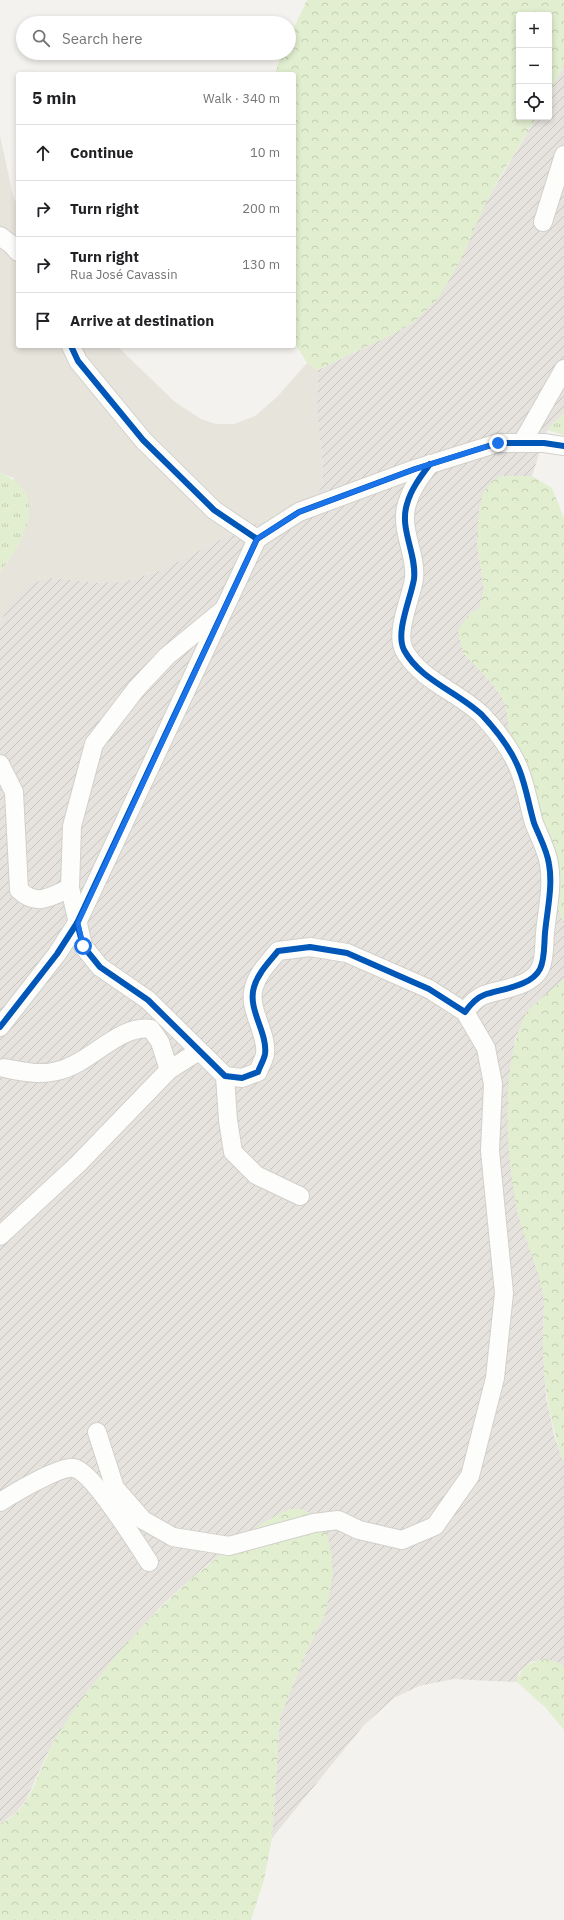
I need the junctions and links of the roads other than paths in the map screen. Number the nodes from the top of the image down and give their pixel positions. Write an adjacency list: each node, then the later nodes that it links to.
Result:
1 (564, 155): 2 (street)
2 (543, 222)
3 (0, 236): 4 (street)
4 (16, 250)
5 (72, 348): 10 (street)
6 (564, 369): 7 (street)
7 (522, 443): 8 (street); 9 (street)
8 (564, 446)
9 (430, 464): 10 (street); 15 (street)
10 (257, 539): 11 (street)
11 (223, 610): 13 (street); 14 (street)
12 (0, 764): 13 (street)
13 (70, 888): 14 (street)
14 (78, 923): 16 (street); 17 (street)
15 (465, 1012): 20 (street); 23 (street)
16 (0, 1027)
17 (199, 1050): 19 (street); 20 (street)
18 (4, 1068): 19 (street)
19 (169, 1070): 22 (street)
20 (226, 1076): 21 (street)
21 (300, 1196)
22 (0, 1236)
23 (97, 1432)
24 (0, 1502): 25 (street)
25 (150, 1562)

